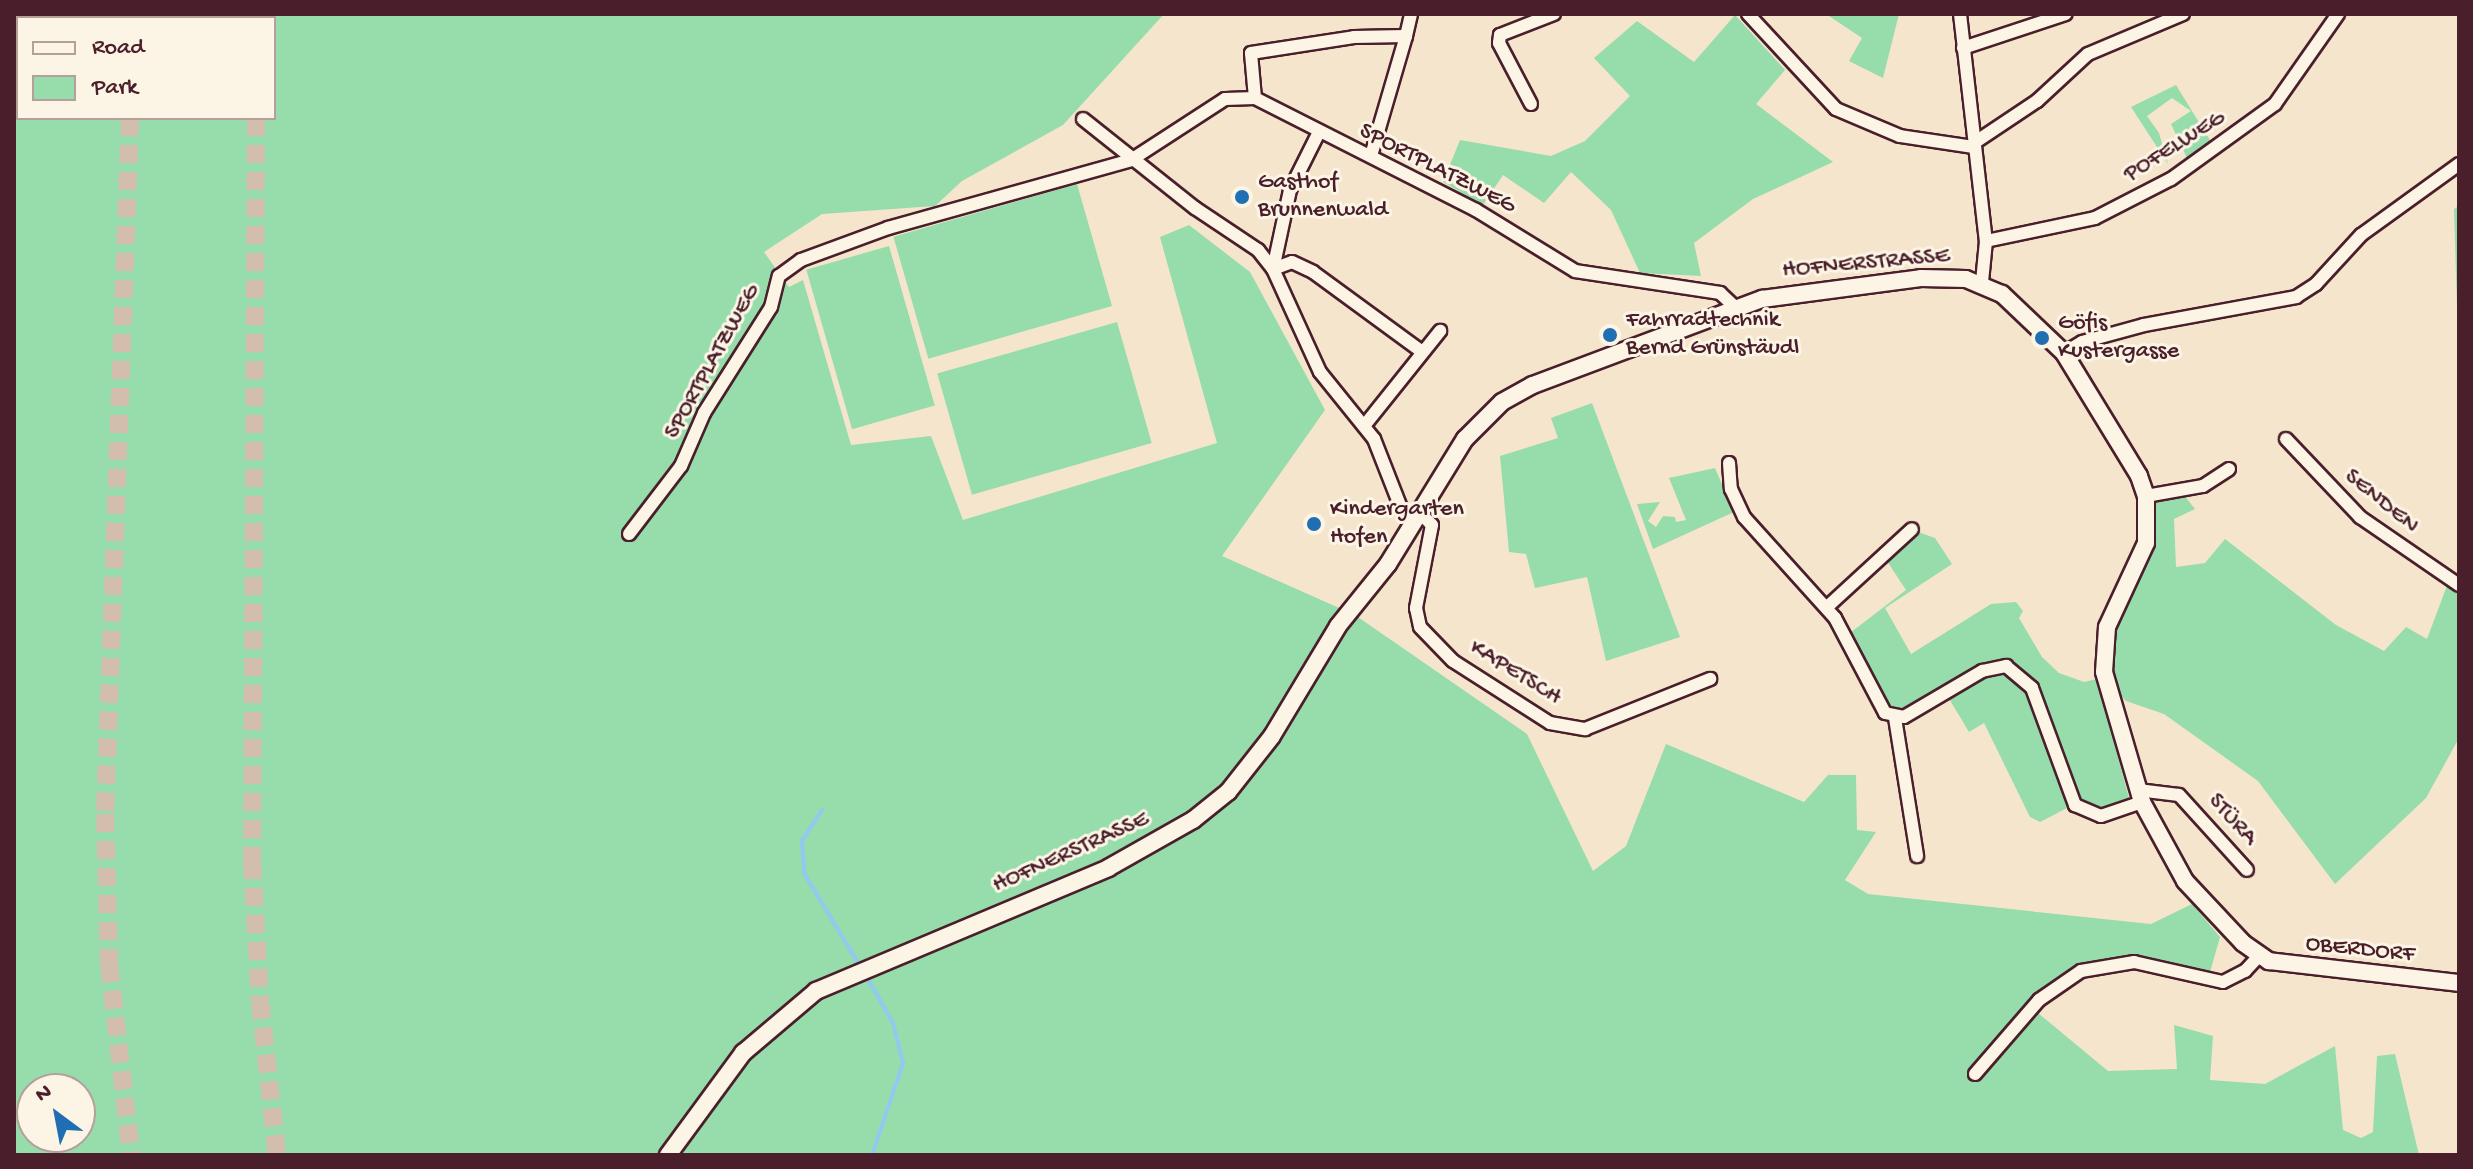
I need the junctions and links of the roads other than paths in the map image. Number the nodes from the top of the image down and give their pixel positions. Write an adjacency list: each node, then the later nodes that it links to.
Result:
1 (1411, 14): 8 (street)
2 (1554, 14): 11 (street)
3 (1748, 14): 14 (street)
4 (1960, 14): 9 (street)
5 (2066, 14): 9 (street)
6 (2183, 14): 14 (street)
7 (2338, 14): 18 (street, POFELWEG)
8 (1406, 36): 10 (street); 15 (street)
9 (1963, 48): 14 (street)
10 (1255, 98): 13 (street, SPORTPLATZWEG); 16 (street, SPORTPLATZWEG)
11 (1531, 104)
12 (1083, 119): 16 (street)
13 (1318, 134): 15 (street, SPORTPLATZWEG); 19 (street)
14 (1974, 145): 18 (street)
15 (1371, 156): 21 (street, SPORTPLATZWEG)
16 (1131, 160): 19 (street); 32 (street, SPORTPLATZWEG)
17 (2459, 164): 24 (street)
18 (1986, 241): 20 (street)
19 (1273, 269): 23 (street); 25 (street)
20 (1982, 282): 21 (main road, HOFNERSTRASSE); 24 (main road, HOFNERSTRASSE)
21 (1735, 307): 30 (main road, HOFNERSTRASSE)
22 (1440, 331): 23 (street)
23 (1421, 351): 25 (street)
24 (2064, 353): 29 (main road, HOFNERSTRASSE)
25 (1364, 426): 30 (street)
26 (2286, 439): 33 (street, SENDEN)
27 (1729, 463): 34 (street)
28 (2229, 469): 29 (street)
29 (2146, 496): 37 (main road, HOFNERSTRASSE)
30 (1417, 517): 35 (street, KAPETSCH); 43 (main road, HOFNERSTRASSE)
31 (1912, 529): 34 (street)
32 (629, 534)
33 (2459, 585)
34 (1827, 607): 36 (street)
35 (1710, 679)
36 (1895, 718): 37 (street); 38 (street)
37 (2140, 796): 39 (street, STÜRA); 40 (main road, HOFNERSTRASSE)
38 (1917, 856)
39 (2247, 870)
40 (2259, 956): 41 (main road, OBERDORF); 42 (street)
41 (2459, 983)
42 (1975, 1074)
43 (668, 1155)

